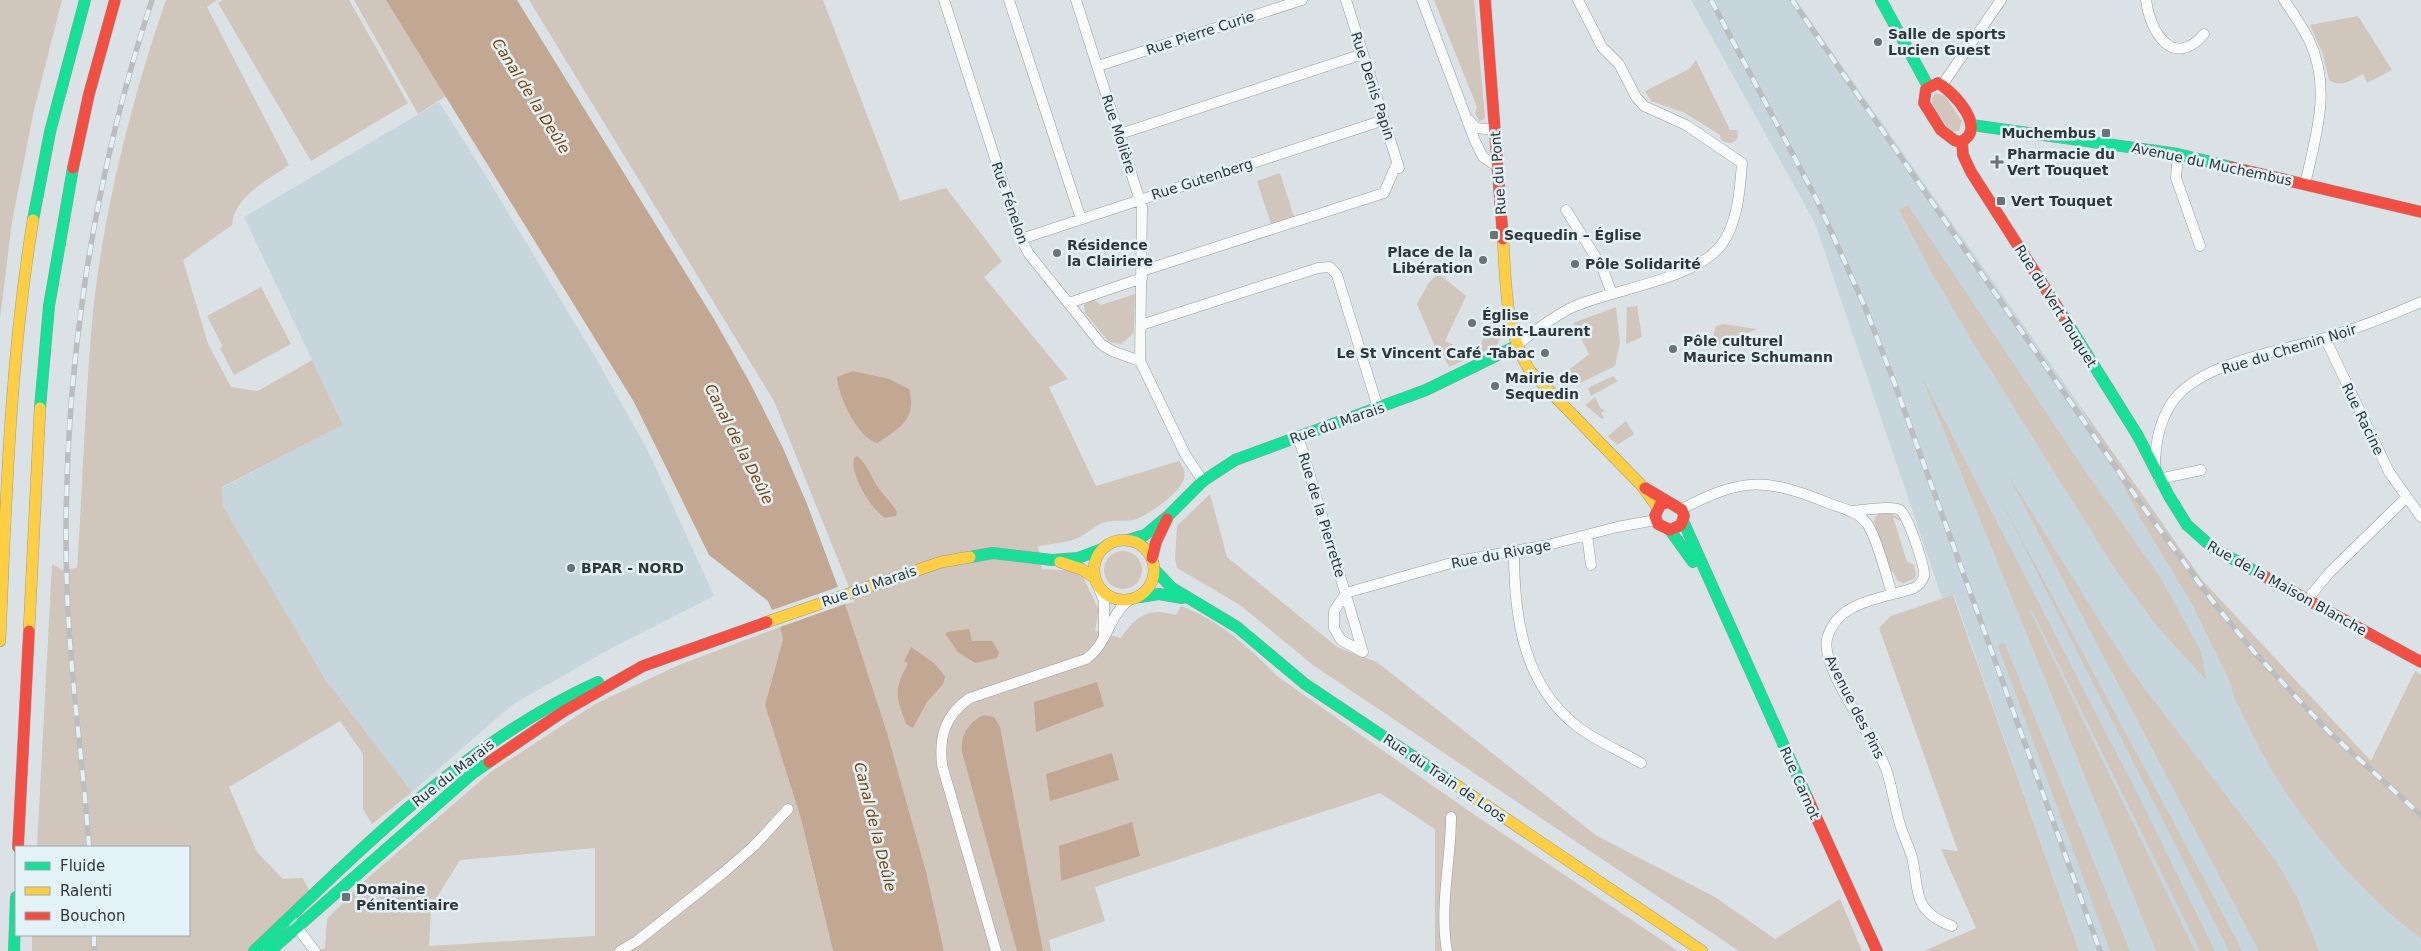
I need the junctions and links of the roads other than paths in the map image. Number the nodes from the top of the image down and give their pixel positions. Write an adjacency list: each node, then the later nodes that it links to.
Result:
1 (85, 0): 74 (main road)
2 (115, 0): 80 (main road)
3 (944, 0): 33 (street, Rue Fénelon)
4 (1009, 0): 32 (street)
5 (1076, 0): 17 (street, Rue Molière)
6 (1302, 0): 17 (street, Rue Pierre Curie)
7 (1346, 0): 16 (street, Rue Denis Papin)
8 (1422, 0): 20 (street)
9 (1485, 0): 23 (main road, Rue du Pont)
10 (1578, 0): 36 (street)
11 (1881, 0): 19 (main road)
12 (2002, 0): 18 (street)
13 (2146, 0): 15 (street)
14 (2284, 0): 28 (street)
15 (2204, 34)
16 (1363, 54): 21 (street, Rue Denis Papin); 24 (street)
17 (1098, 66): 24 (street, Rue Molière)
18 (1942, 85): 19 (main road); 22 (main road)
19 (1928, 86): 25 (main road)
20 (1467, 117): 23 (street); 27 (street)
21 (1384, 120): 29 (street, Rue Gutenberg); 35 (street, Rue Denis Papin)
22 (1972, 125): 25 (main road); 26 (main road, Avenue du Muchembus)
23 (1495, 130): 27 (main road, Rue du Pont)
24 (1120, 134): 29 (street, Rue Molière)
25 (1962, 142): 46 (main road, Rue du Vert Touquet)
26 (2178, 154): 28 (main road, Avenue du Muchembus); 34 (street)
27 (1497, 166): 41 (main road, Rue du Pont)
28 (2305, 184): 31 (main road, Avenue du Muchembus)
29 (1141, 200): 32 (street, Rue Gutenberg); 35 (street, Rue Molière)
30 (1566, 210): 36 (street)
31 (2421, 212)
32 (1081, 219): 33 (street, Rue Gutenberg)
33 (1021, 239): 38 (street, Rue Fénelon)
34 (2200, 246)
35 (1142, 275): 38 (street); 39 (street, Rue Molière)
36 (1612, 294): 41 (street)
37 (2421, 302): 40 (street, Rue du Chemin Noir)
38 (1069, 304): 42 (street, Rue Fénelon)
39 (1141, 325): 42 (street, Rue Molière); 43 (street)
40 (2324, 338): 46 (street, Rue du Chemin Noir); 49 (street, Rue Racine)
41 (1516, 346): 43 (main road, Rue du Marais); 48 (main road)
42 (1140, 361): 47 (street)
43 (1378, 408): 44 (main road, Rue du Marais)
44 (1298, 436): 47 (main road, Rue du Marais); 67 (street, Rue de la Pierrette)
45 (2201, 470): 46 (street)
46 (2157, 474): 71 (main road, Rue de la Maison Blanche)
47 (1203, 481): 54 (main road, Rue du Marais)
48 (1642, 486): 50 (main road); 53 (main road)
49 (2406, 498): 55 (street, Rue Racine); 71 (street)
50 (1668, 502): 51 (main road); 53 (main road)
51 (1682, 509): 52 (street); 56 (main road)
52 (1850, 511): 68 (street); 68 (street, Avenue des Pins)
53 (1657, 514): 57 (main road); 58 (street, Rue du Rivage)
54 (1169, 515): 59 (main road, Rue du Marais); 62 (main road, Rue du Marais)
55 (2421, 517)
56 (1683, 521): 57 (main road); 72 (main road, Rue Carnot)
57 (1670, 530): 72 (main road, Rue Carnot)
58 (1587, 535): 61 (street, Rue du Rivage); 64 (street)
59 (1128, 540): 60 (main road); 62 (main road)
60 (1102, 549): 63 (main road, Rue du Marais); 66 (main road)
61 (1514, 552): 67 (street, Rue du Rivage); 77 (street)
62 (1152, 558): 65 (main road)
63 (1052, 560): 66 (main road); 76 (main road, Rue du Marais)
64 (1591, 565)
65 (1154, 570): 69 (main road); 70 (main road, Rue du Train de Loos)
66 (1097, 582): 69 (main road); 73 (street)
67 (1346, 593): 67 (street, Rue de la Pierrette)
68 (1892, 594): 83 (street, Avenue des Pins)
69 (1133, 599): 70 (main road, Rue du Train de Loos); 73 (street)
70 (1191, 601): 92 (main road, Rue du Train de Loos)
71 (2306, 601): 75 (main road, Rue de la Maison Blanche)
72 (1724, 615): 93 (main road, Rue Carnot)
73 (1104, 638): 90 (street)
74 (0, 641)
75 (2421, 662)
76 (643, 666): 81 (main road, Rue du Marais); 84 (main road, Rue du Marais)
77 (1641, 763)
78 (788, 809): 89 (street)
79 (1451, 817): 91 (street)
80 (18, 846)
81 (289, 918): 84 (street); 86 (main road, Rue du Marais)
82 (15, 924): 85 (main road)
83 (1952, 926)
84 (298, 927): 87 (main road, Rue du Marais); 88 (street)
85 (14, 951)
86 (254, 951)
87 (270, 951)
88 (315, 951)
89 (620, 951)
90 (996, 951)
91 (1447, 951)
92 (1702, 951)
93 (1877, 951)

